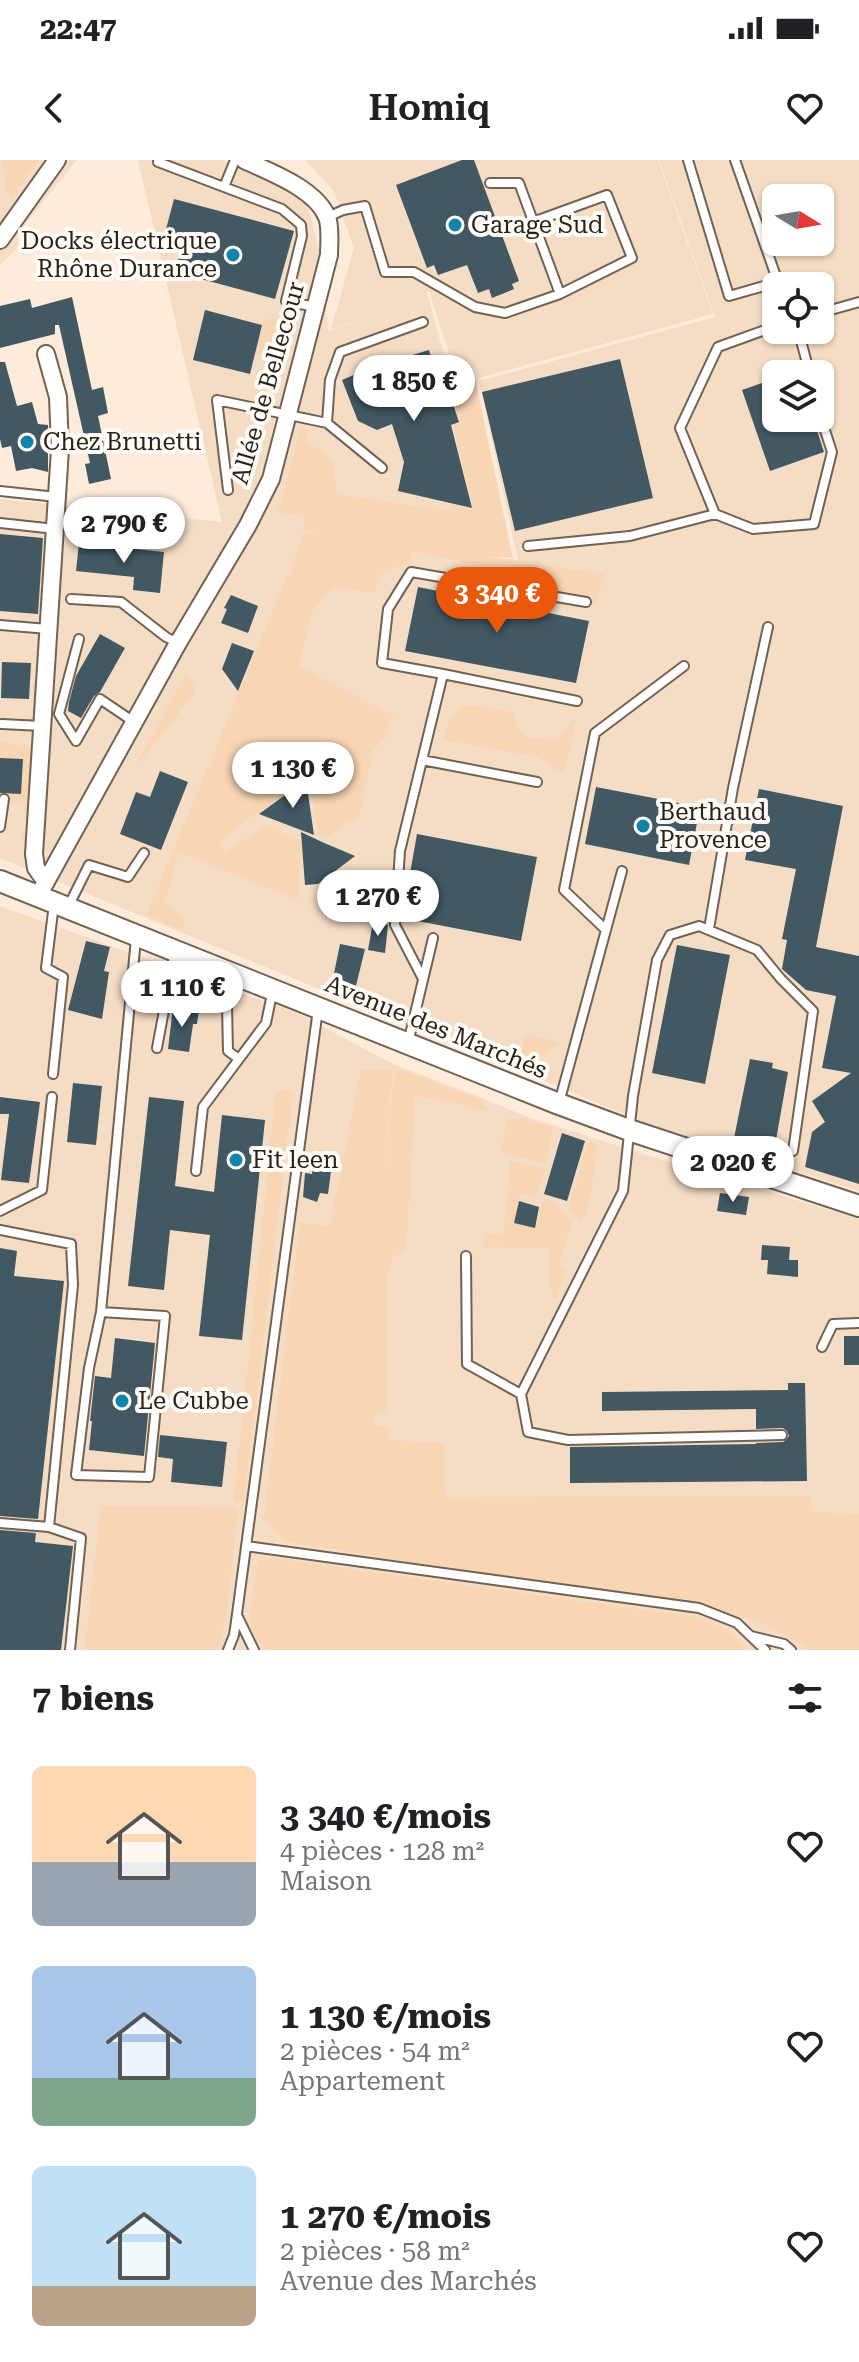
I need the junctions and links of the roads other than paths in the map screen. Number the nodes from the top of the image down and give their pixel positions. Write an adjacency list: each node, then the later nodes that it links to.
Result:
1 (57, 160): 11 (street)
2 (235, 160): 8 (lane)
3 (244, 160): 9 (street)
4 (688, 160): 5 (lane)
5 (735, 160)
6 (158, 162): 8 (lane)
7 (490, 183): 10 (lane)
8 (224, 187): 14 (lane)
9 (328, 217): 12 (lane); 14 (street, Allée de Bellecour)
10 (533, 222): 12 (lane); 12 (lane)
11 (0, 240)
12 (560, 294)
13 (859, 302): 15 (lane)
14 (316, 307): 19 (street, Allée de Bellecour)
15 (834, 309)
16 (423, 322): 20 (lane)
17 (762, 331): 26 (lane)
18 (46, 354): 25 (street)
19 (288, 416): 20 (lane); 23 (lane); 36 (street, Allée de Bellecour)
20 (327, 423): 22 (lane)
21 (826, 432): 26 (lane)
22 (382, 468)
23 (228, 490)
24 (0, 491): 25 (lane)
25 (57, 497): 28 (street)
26 (715, 514): 29 (lane)
27 (0, 523): 28 (lane)
28 (55, 529): 34 (street)
29 (528, 546)
30 (71, 599): 36 (lane)
31 (586, 602): 38 (lane)
32 (0, 625): 34 (lane)
33 (768, 627): 51 (lane)
34 (49, 629): 42 (street)
35 (79, 639): 40 (lane)
36 (178, 643): 40 (street, Allée de Bellecour)
37 (684, 666): 52 (lane)
38 (443, 674): 39 (lane); 43 (lane)
39 (577, 701)
40 (134, 722): 50 (street, Allée de Bellecour)
41 (2, 724): 42 (lane)
42 (42, 726): 50 (street)
43 (422, 760): 44 (lane); 56 (lane)
44 (537, 782)
45 (4, 799): 46 (lane)
46 (0, 827)
47 (144, 853): 50 (lane)
48 (622, 871): 52 (lane)
49 (0, 881): 50 (street, Avenue des Marchés)
50 (52, 897): 53 (street, Avenue des Marchés); 63 (lane)
51 (709, 929): 66 (lane); 67 (lane)
52 (606, 930): 65 (lane)
53 (136, 936): 55 (street, Avenue des Marchés); 73 (lane)
54 (433, 938): 56 (lane)
55 (175, 951): 57 (street, Avenue des Marchés); 61 (lane)
56 (423, 979): 60 (lane)
57 (273, 989): 59 (street, Avenue des Marchés); 62 (lane)
58 (227, 1006): 62 (lane)
59 (318, 1008): 60 (street, Avenue des Marchés); 80 (lane)
60 (408, 1044): 65 (street, Avenue des Marchés)
61 (157, 1048)
62 (239, 1059): 68 (lane)
63 (53, 1074)
64 (52, 1097): 70 (lane)
65 (559, 1104): 66 (street, Avenue des Marchés)
66 (629, 1130): 69 (street, Avenue des Marchés); 76 (lane)
67 (793, 1151)
68 (196, 1171)
69 (859, 1206)
70 (0, 1211)
71 (0, 1230): 79 (lane)
72 (466, 1256): 76 (lane)
73 (101, 1312): 73 (lane)
74 (859, 1323): 75 (lane)
75 (822, 1347)
76 (521, 1394): 77 (lane)
77 (782, 1435)
78 (0, 1523): 79 (lane)
79 (49, 1527): 83 (lane)
80 (246, 1546): 81 (lane); 82 (lane)
81 (237, 1614): 84 (lane); 85 (lane)
82 (751, 1636): 86 (lane); 87 (lane)
83 (70, 1650)
84 (228, 1650)
85 (254, 1650)
86 (765, 1650)
87 (791, 1650)

